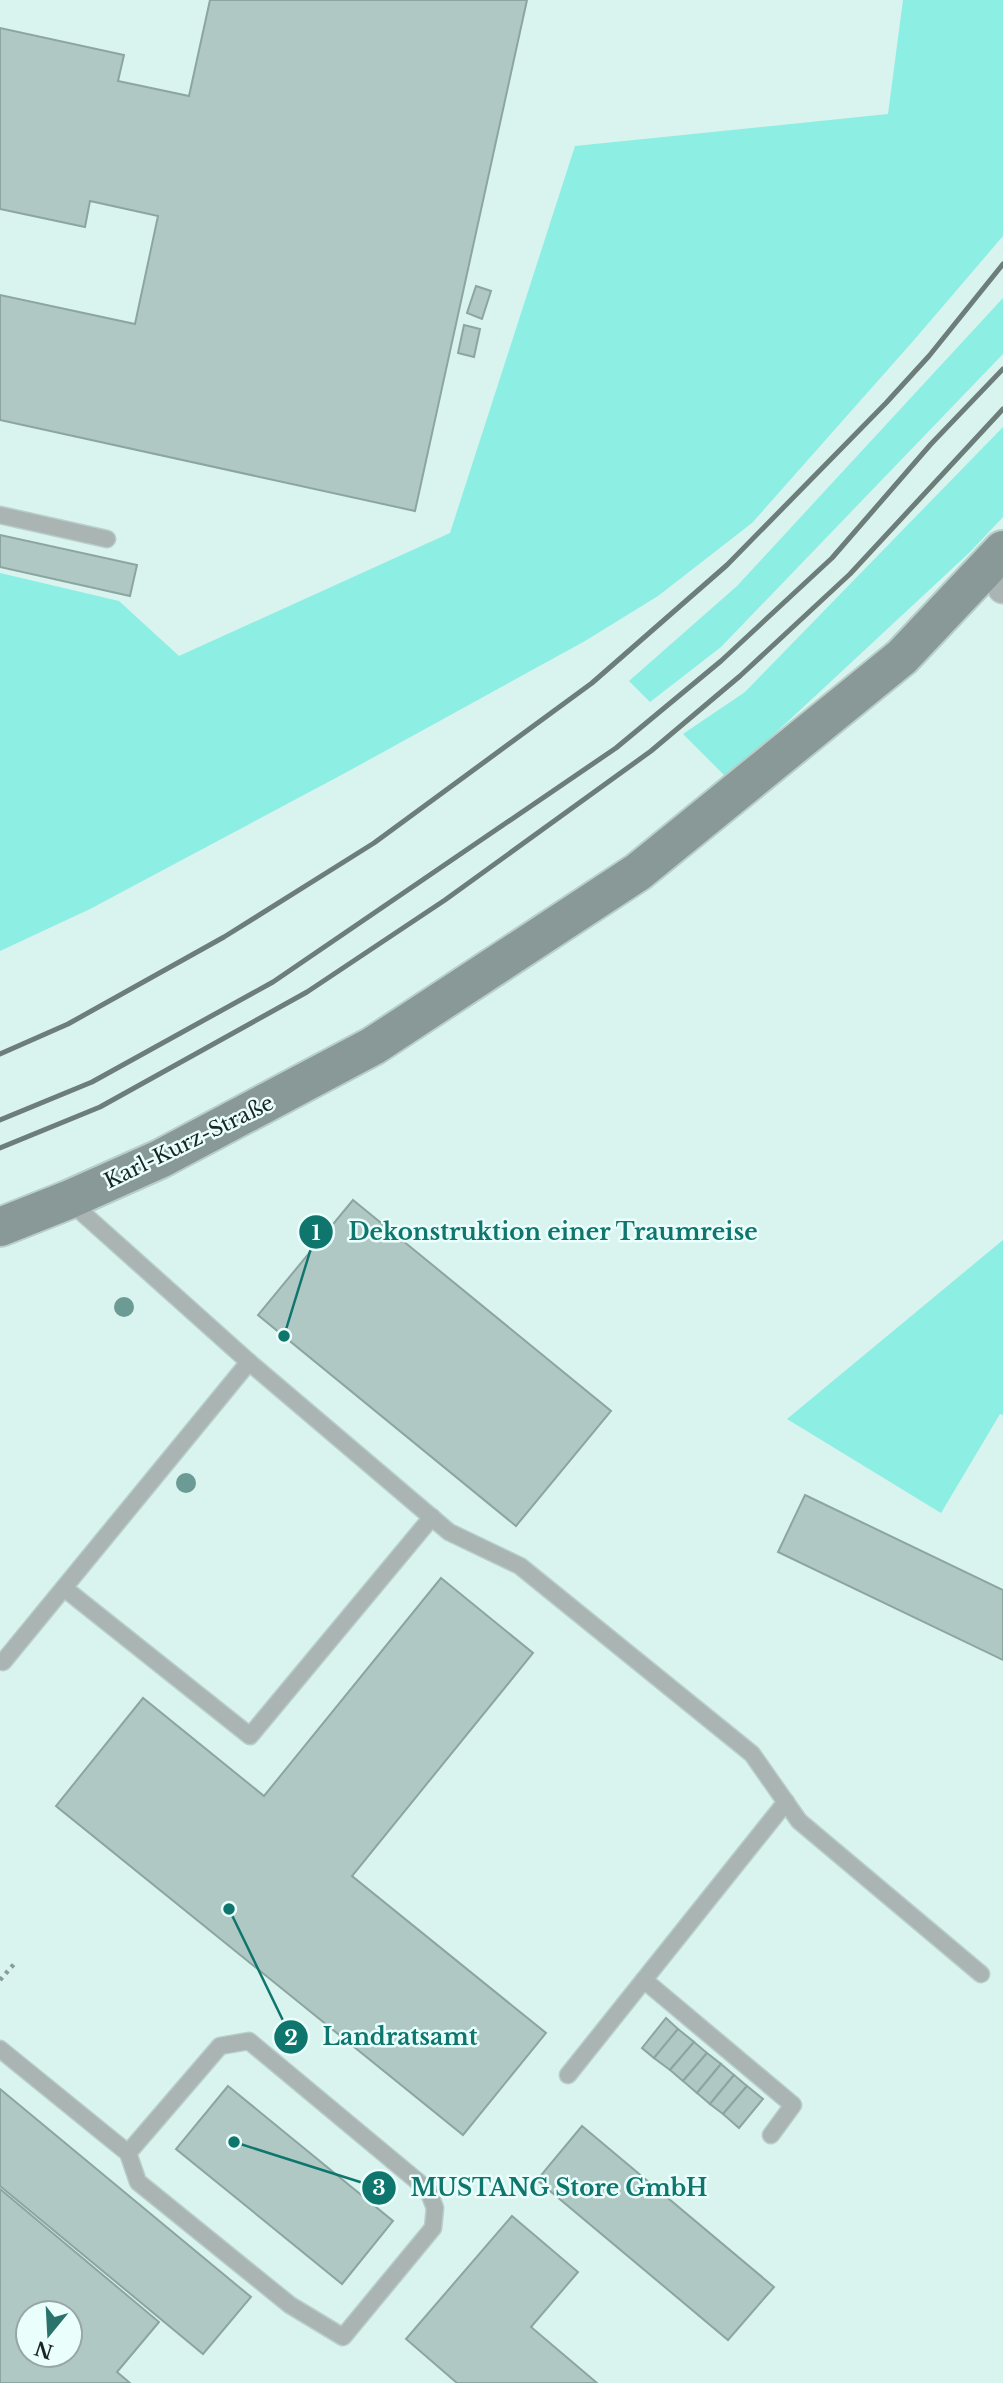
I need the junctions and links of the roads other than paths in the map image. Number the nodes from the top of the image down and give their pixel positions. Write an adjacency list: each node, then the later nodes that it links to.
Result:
1 (0, 515): 2 (lane)
2 (107, 539)
3 (1001, 565): 4 (main road, Karl-Kurz-Straße)
4 (68, 1200): 5 (main road, Karl-Kurz-Straße); 6 (lane)
5 (0, 1227)
6 (249, 1362): 7 (lane); 8 (lane)
7 (432, 1517): 8 (lane); 10 (lane)
8 (64, 1588): 9 (lane)
9 (3, 1662)
10 (786, 1802): 11 (lane); 12 (lane)
11 (981, 1974)
12 (644, 1980): 14 (lane); 15 (lane)
13 (0, 2049): 16 (lane)
14 (568, 2075)
15 (771, 2135)
16 (128, 2154): 16 (lane)

